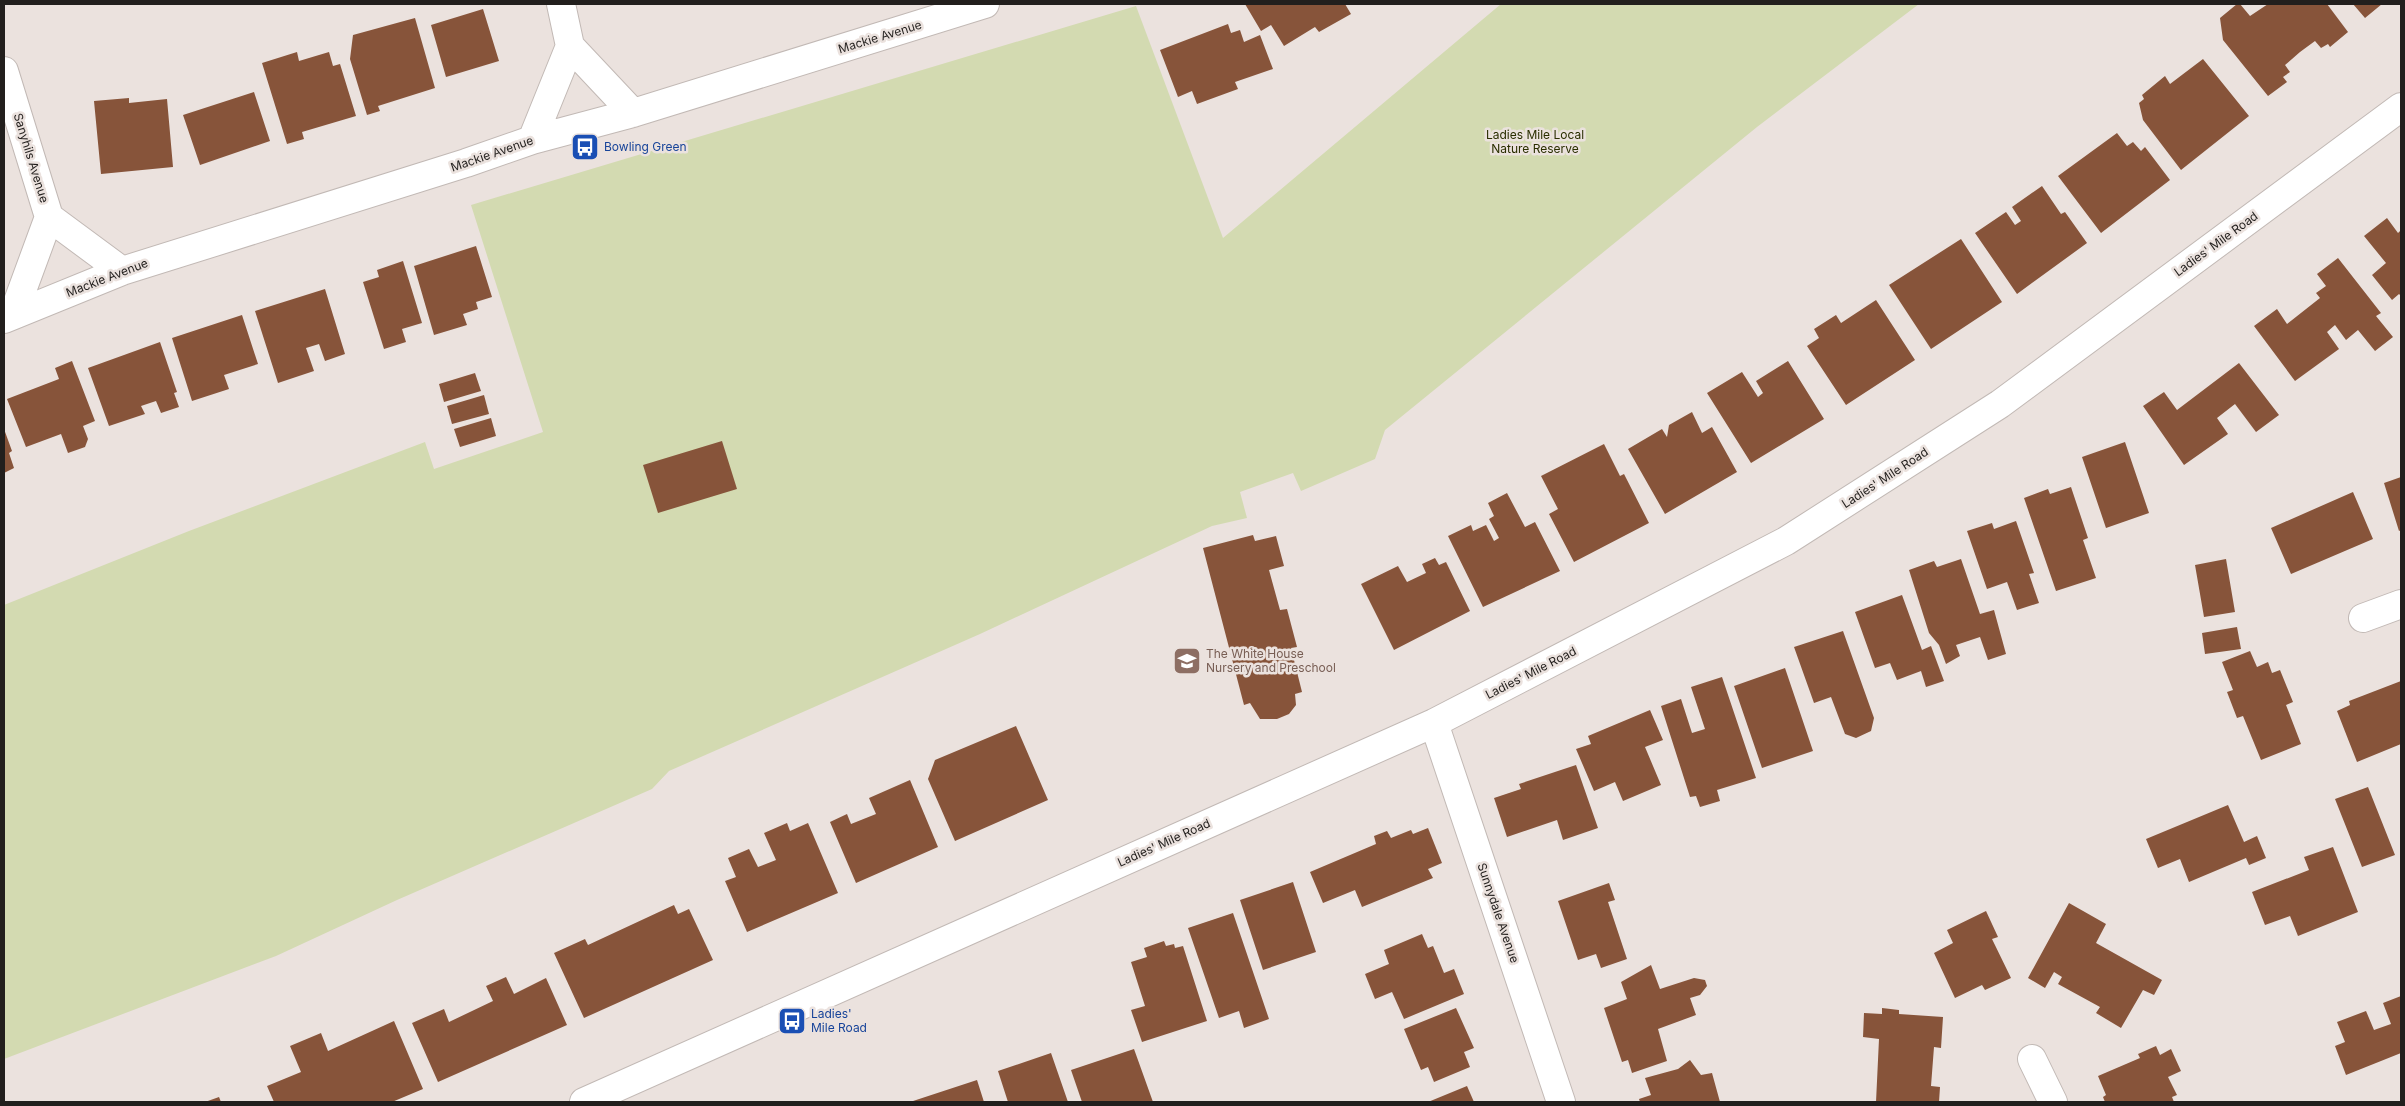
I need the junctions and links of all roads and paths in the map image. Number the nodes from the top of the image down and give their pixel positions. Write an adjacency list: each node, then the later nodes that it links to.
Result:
1 (561, 4): 3 (street)
2 (985, 4): 6 (street, Mackie Avenue)
3 (570, 46): 6 (street); 7 (street)
4 (4, 71): 8 (street, Sanyhils Avenue)
5 (2401, 107): 13 (street, Ladies' Mile Road)
6 (634, 113): 7 (street, Mackie Avenue)
7 (532, 140): 9 (street, Mackie Avenue)
8 (49, 217): 9 (street, Sanyhils Avenue); 10 (street, Sanyhils Avenue)
9 (122, 271): 10 (street, Mackie Avenue)
10 (9, 317)
11 (2401, 604): 12 (street)
12 (2362, 618)
13 (1434, 723): 15 (street, Ladies' Mile Road); 16 (street, Sunnydale Avenue)
14 (2032, 1059): 17 (street)
15 (584, 1102)
16 (1561, 1102)
17 (2053, 1102)

